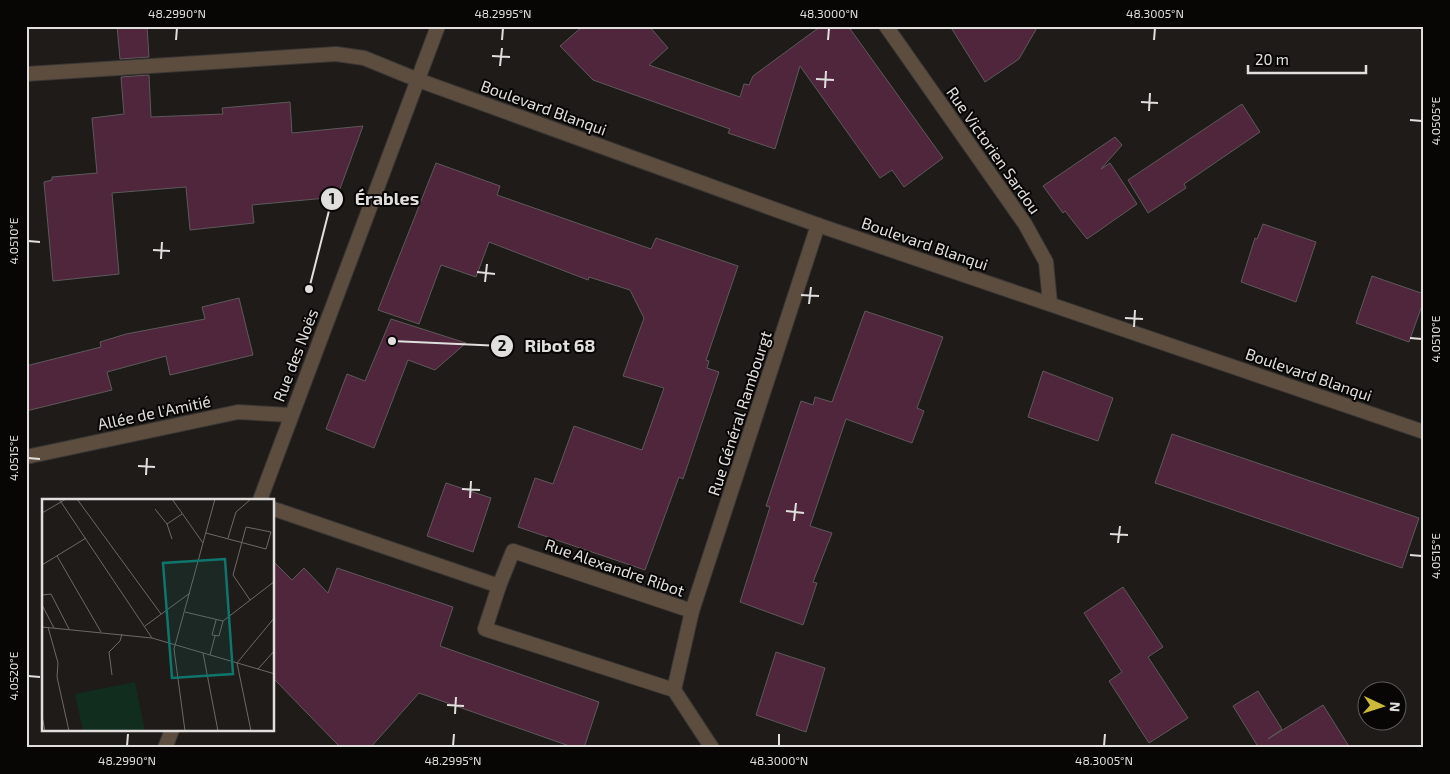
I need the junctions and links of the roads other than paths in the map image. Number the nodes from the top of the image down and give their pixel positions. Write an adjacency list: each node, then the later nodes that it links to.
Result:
1 (438, 26): 4 (street, Rue des Noës)
2 (886, 26): 6 (street, Rue Victorien Sardou)
3 (26, 74): 4 (street, Boulevard Blanqui)
4 (418, 80): 5 (street, Boulevard Blanqui); 7 (street, Rue des Noës)
5 (818, 225): 6 (street, Boulevard Blanqui); 13 (street, Rue Général Rambourgt)
6 (1050, 303): 8 (street, Boulevard Blanqui)
7 (291, 416): 9 (street, Allée de l'Amitié); 10 (street, Rue des Noës)
8 (1424, 432)
9 (26, 457)
10 (260, 499)
11 (275, 509): 12 (street)
12 (499, 586): 13 (street, Rue Alexandre Ribot); 14 (street, Rue Alexandre Ribot)
13 (692, 611): 14 (street, Rue Alexandre Ribot)
14 (674, 690): 17 (street)
15 (171, 732): 16 (street)
16 (165, 748)
17 (712, 748)

